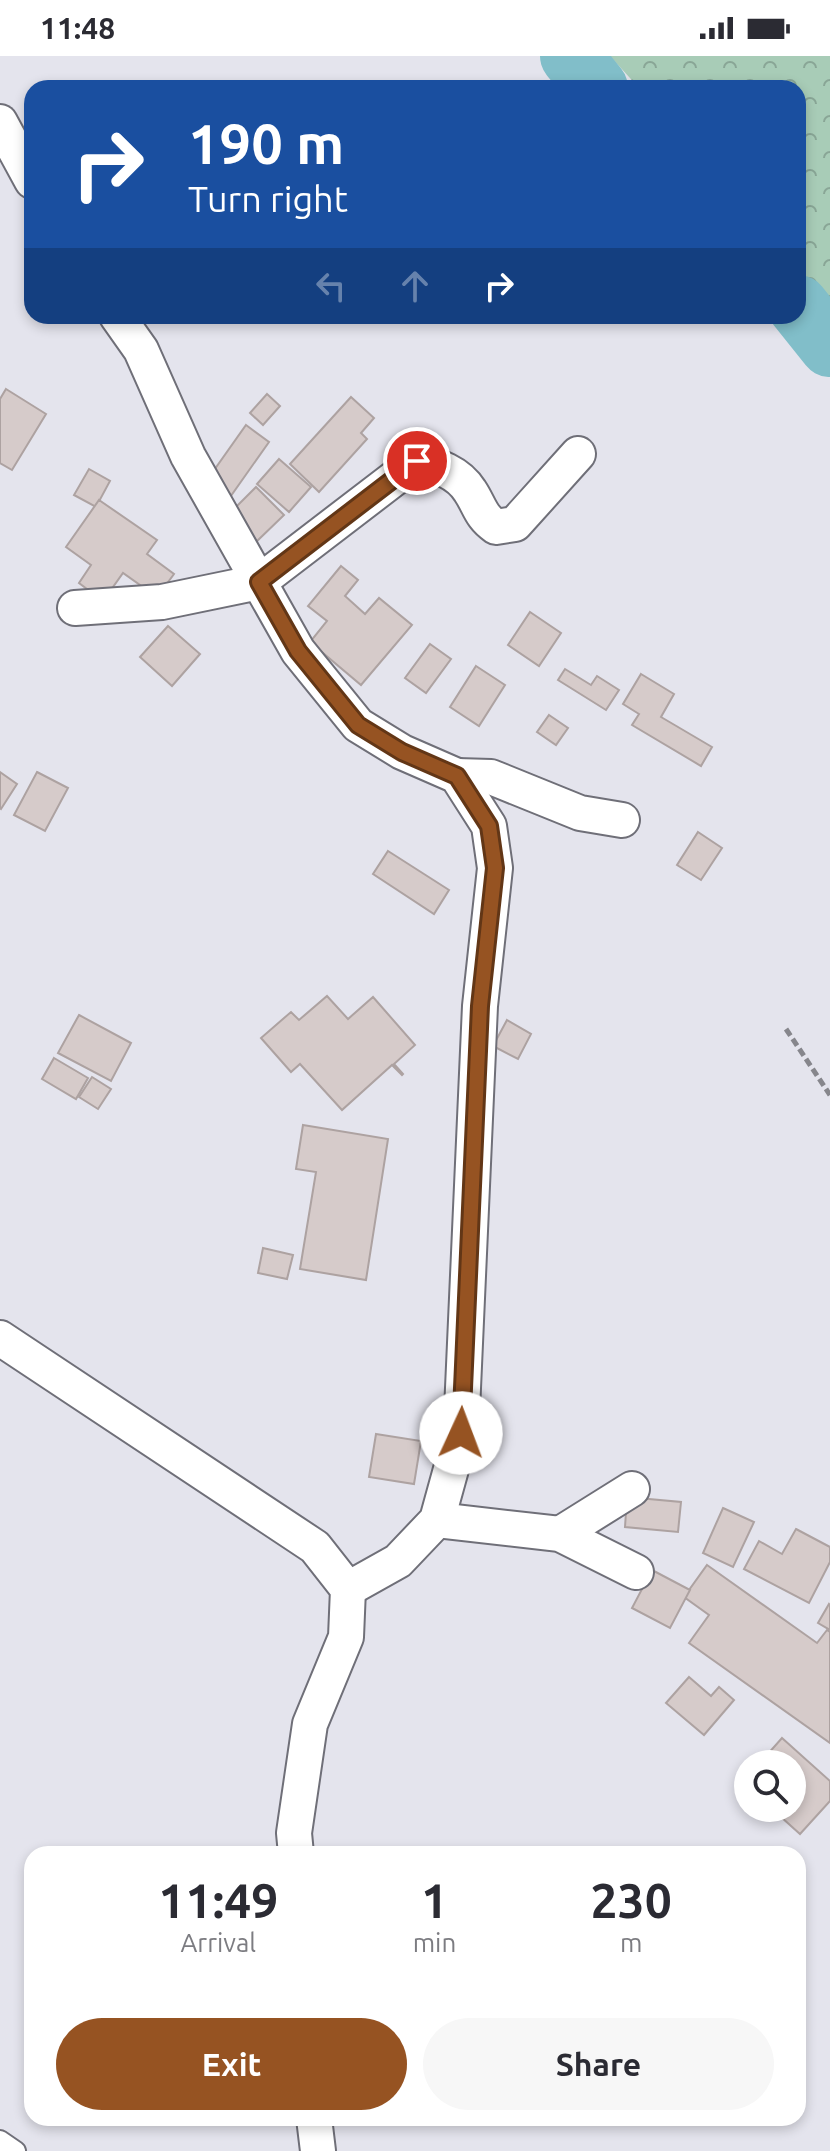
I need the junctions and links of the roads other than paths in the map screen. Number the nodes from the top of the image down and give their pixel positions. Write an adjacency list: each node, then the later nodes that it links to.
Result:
1 (0, 122): 2 (street)
2 (24, 166)
3 (123, 324): 5 (street)
4 (578, 454): 5 (street)
5 (259, 582): 6 (street); 7 (street)
6 (75, 608)
7 (457, 776): 8 (street); 11 (street)
8 (622, 820)
9 (0, 1338): 14 (street)
10 (632, 1489): 12 (street)
11 (437, 1520): 12 (street); 14 (street)
12 (560, 1534): 13 (street)
13 (636, 1572)
14 (348, 1589): 15 (street)
15 (295, 1846)
16 (315, 2126): 19 (street)
17 (0, 2140): 18 (lane)
18 (16, 2151)
19 (318, 2151)

